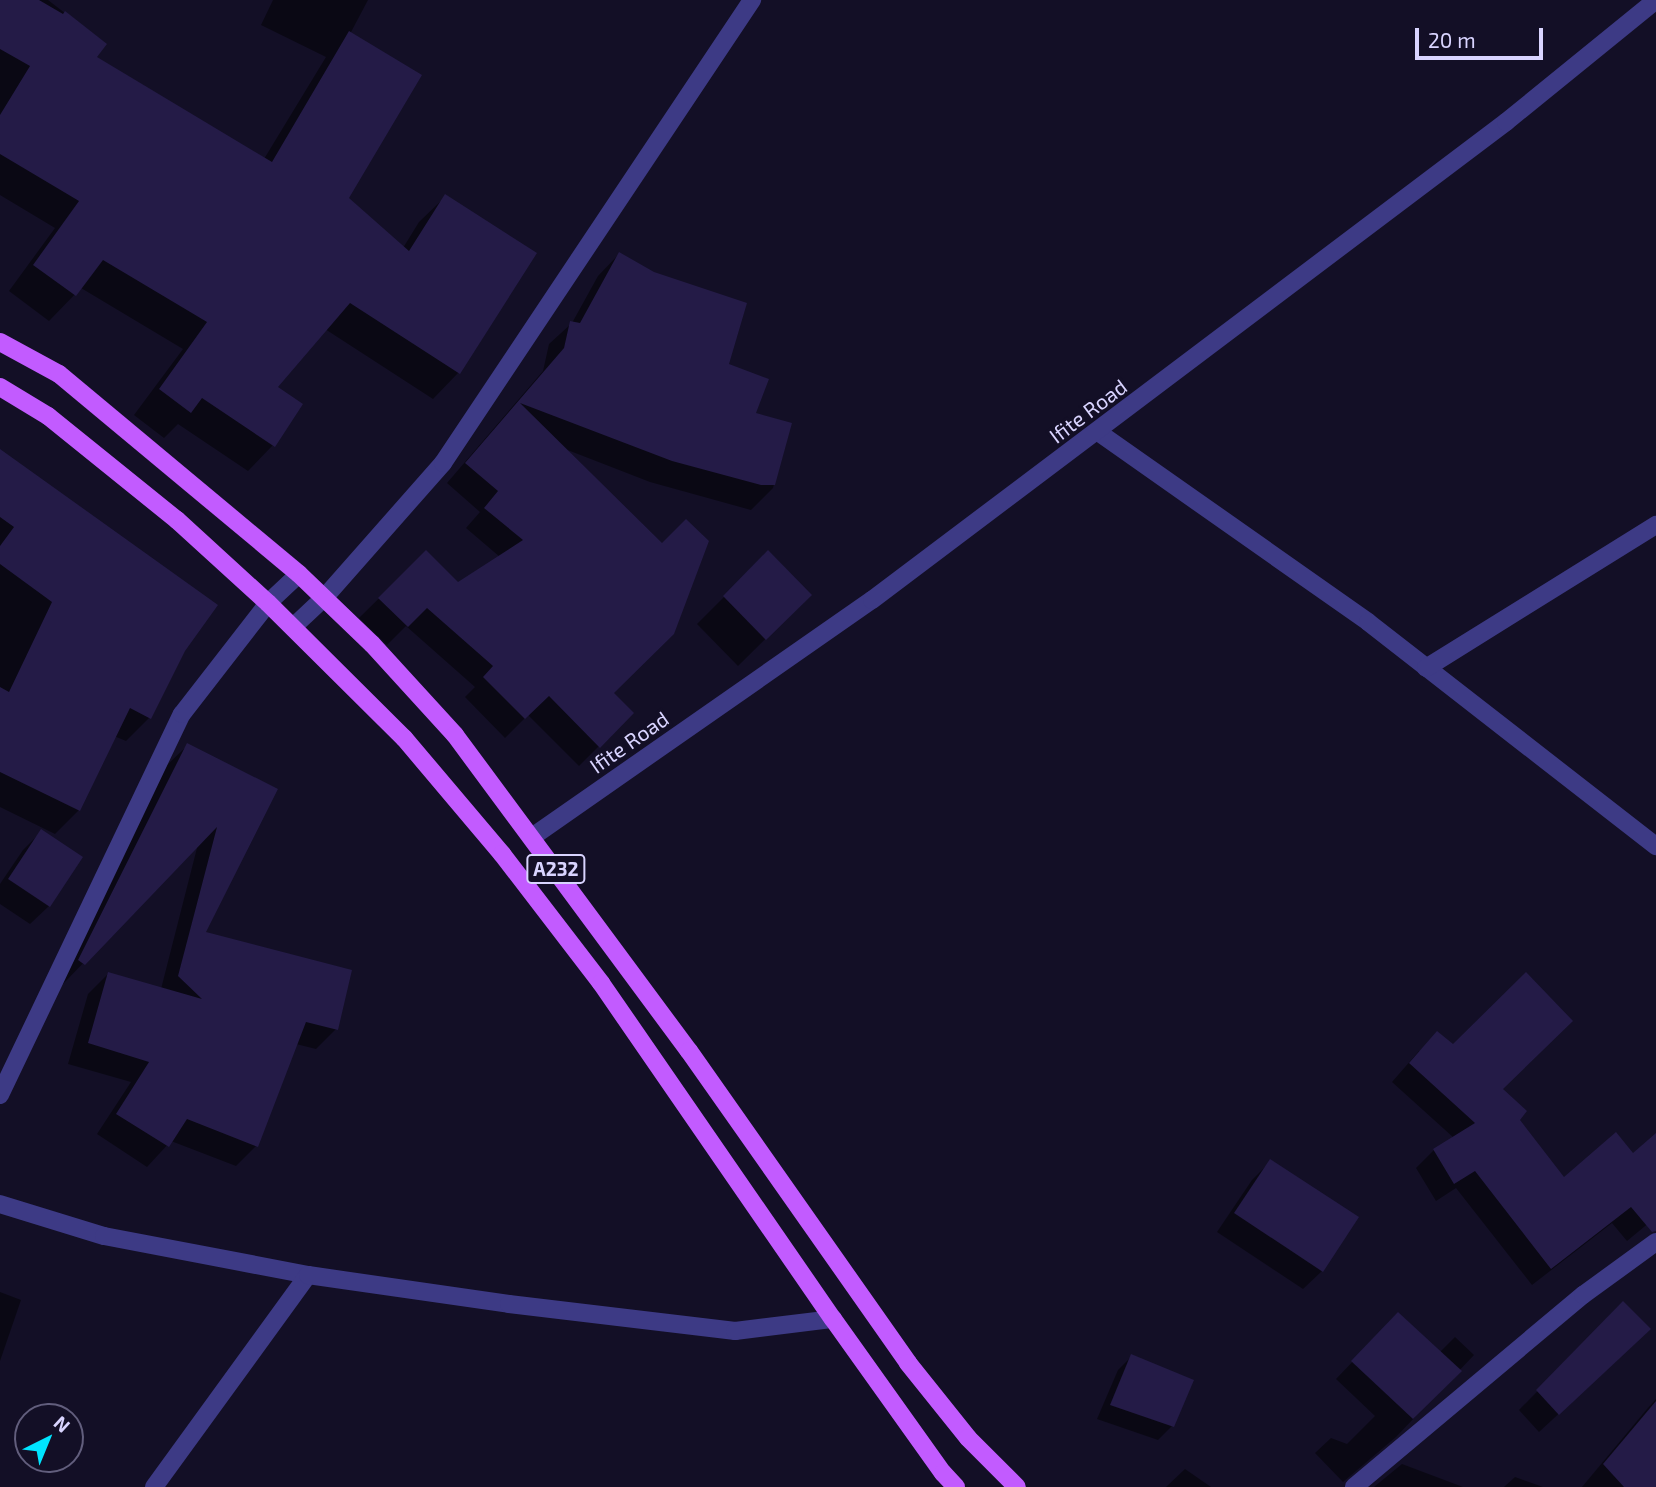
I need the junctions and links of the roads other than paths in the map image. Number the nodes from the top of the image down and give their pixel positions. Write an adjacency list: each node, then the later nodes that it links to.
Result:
1 (752, 0): 8 (street)
2 (1656, 0): 5 (street, Ifite Road)
3 (0, 342): 7 (main road, A232)
4 (0, 387): 9 (main road, A232)
5 (1098, 432): 11 (street); 12 (street, Ifite Road)
6 (1656, 525): 11 (street)
7 (299, 574): 8 (main road, A232); 9 (street)
8 (324, 598): 10 (street); 12 (main road, A232)
9 (268, 603): 10 (main road, A232); 14 (street)
10 (293, 627): 18 (main road, A232)
11 (1426, 668): 13 (street)
12 (532, 837): 21 (main road, A232)
13 (1656, 846)
14 (0, 1095)
15 (0, 1204): 17 (street)
16 (1656, 1242): 22 (street)
17 (308, 1275): 18 (street); 19 (street)
18 (832, 1318): 20 (main road, A232)
19 (154, 1487)
20 (956, 1487)
21 (1017, 1487)
22 (1354, 1487)

